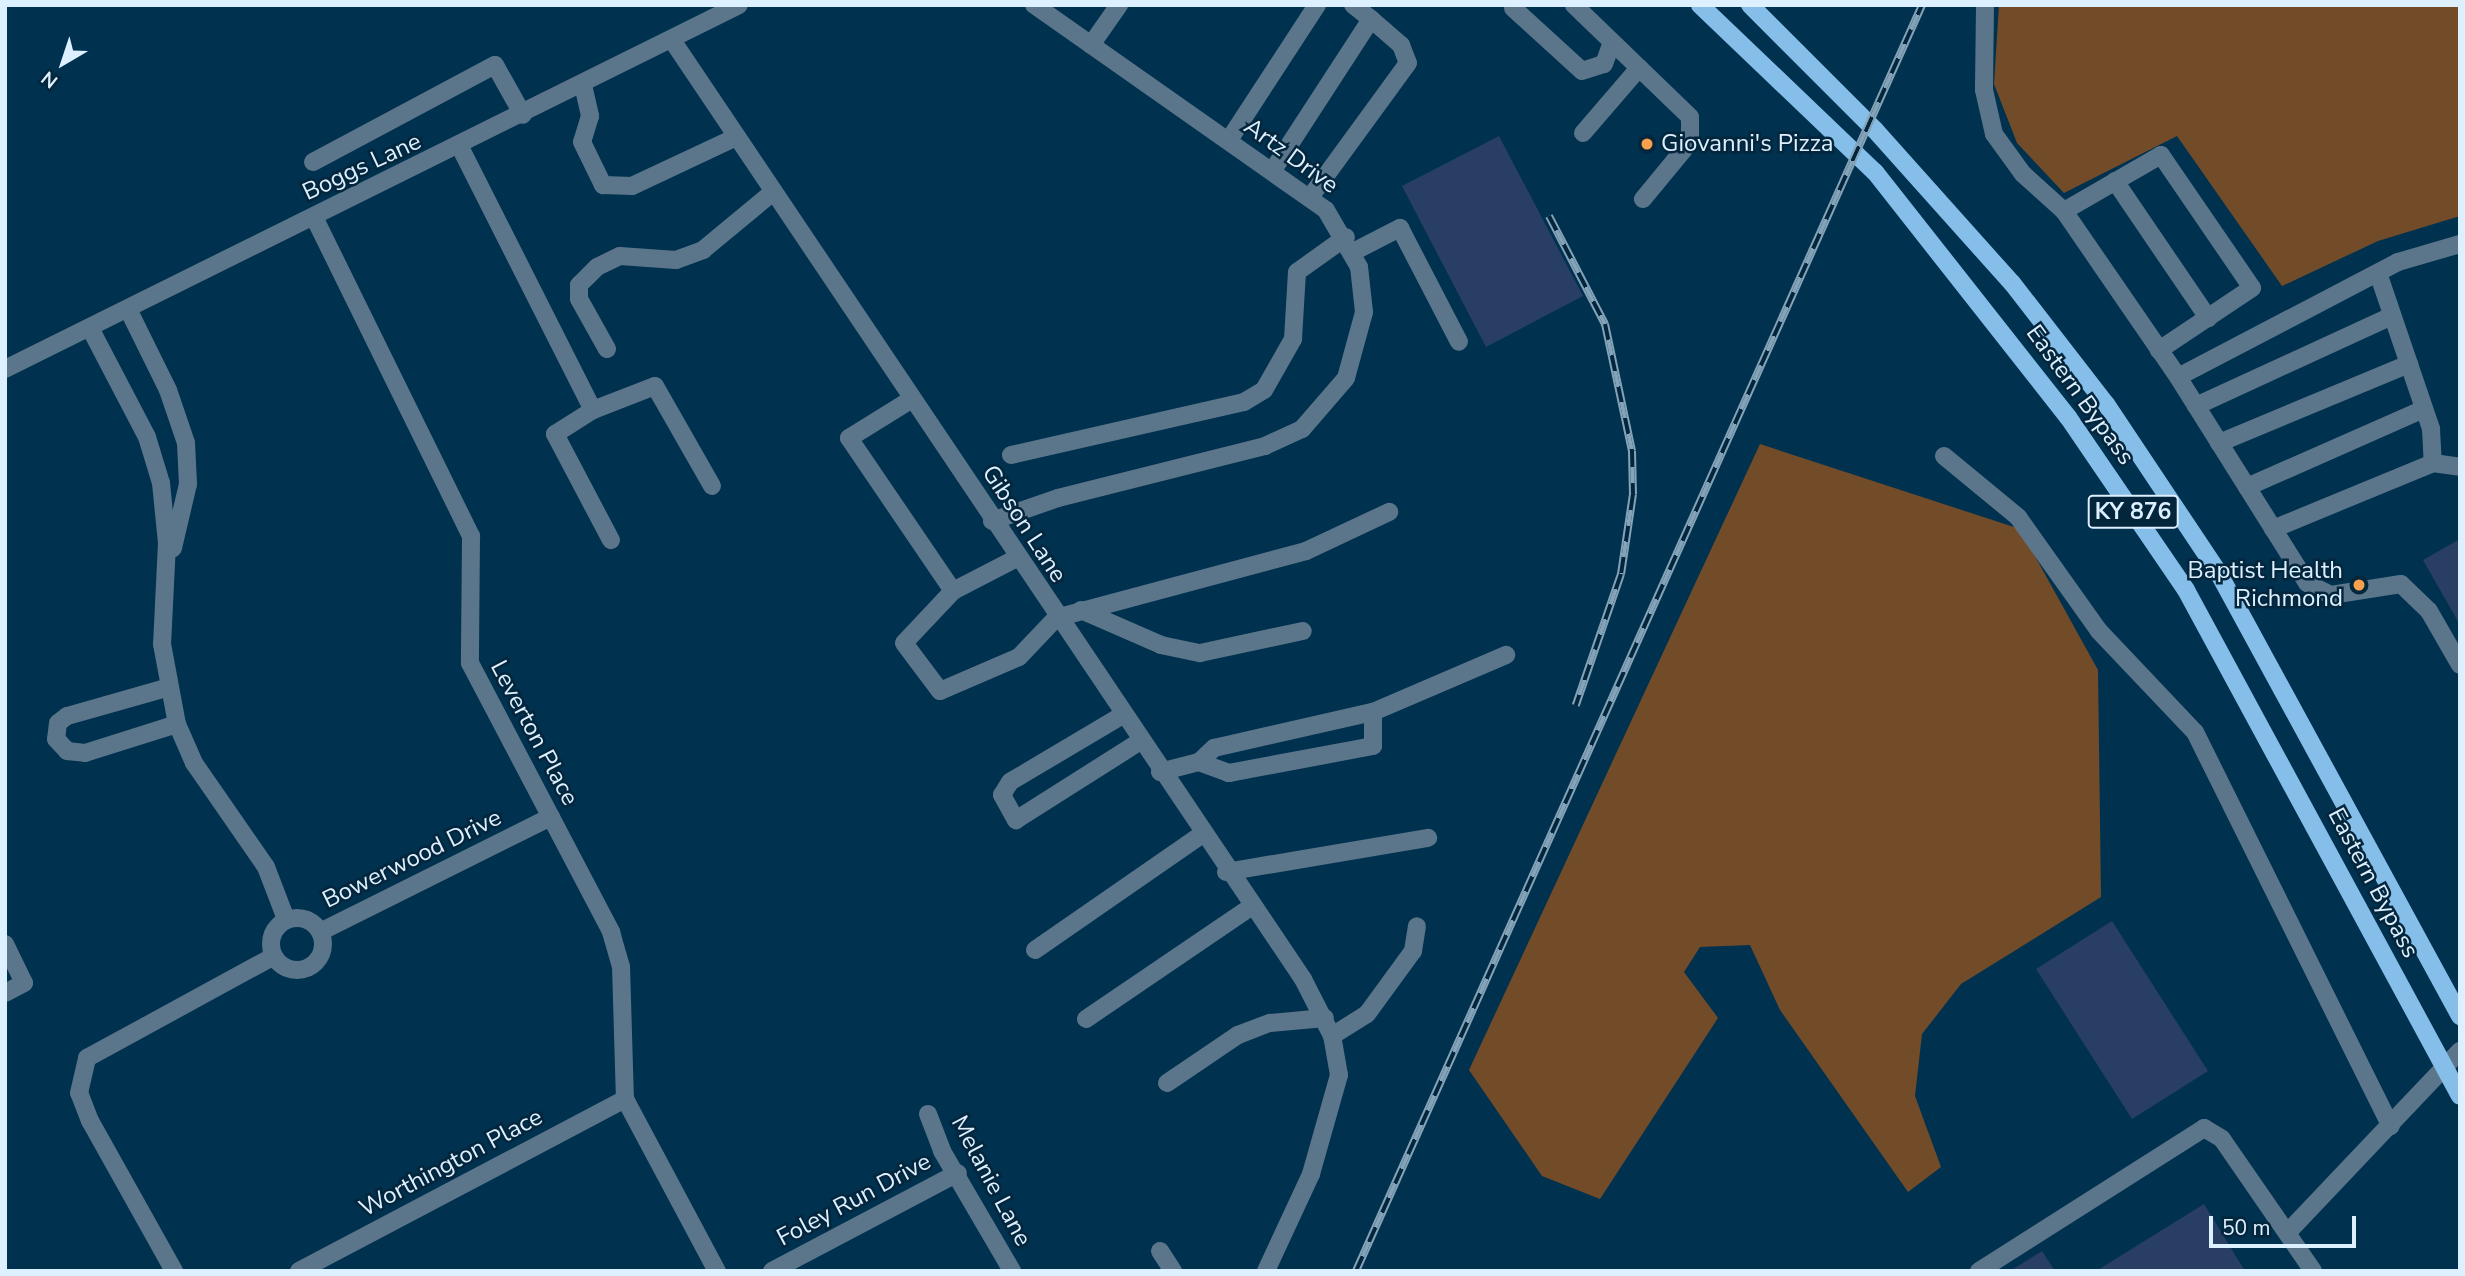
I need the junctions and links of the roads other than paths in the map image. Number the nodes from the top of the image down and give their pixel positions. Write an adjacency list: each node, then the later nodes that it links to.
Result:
1 (739, 5): 12 (street, Boggs Lane)
2 (1034, 5): 14 (street, Artz Drive)
3 (1119, 5): 14 (street)
4 (1317, 5): 20 (street)
5 (1353, 5): 11 (street)
6 (1574, 5): 13 (street)
7 (1700, 5): 90 (main road, Eastern Bypass / KY 876)
8 (1750, 5): 85 (main road, Eastern Bypass / KY 876)
9 (1985, 5): 28 (street)
10 (1513, 8): 13 (street)
11 (1371, 19): 23 (street); 26 (street)
12 (672, 40): 16 (street, Boggs Lane); 19 (street, Gibson Lane)
13 (1612, 43): 15 (street)
14 (1091, 45): 20 (street, Artz Drive)
15 (1639, 68): 18 (street); 27 (street)
16 (583, 85): 17 (street, Boggs Lane); 19 (street)
17 (523, 116): 21 (street, Boggs Lane); 22 (street)
18 (1583, 133)
19 (737, 137): 25 (street, Gibson Lane)
20 (1229, 141): 23 (street, Artz Drive)
21 (460, 147): 29 (street, Boggs Lane); 46 (street)
22 (313, 162)
23 (1273, 170): 26 (street, Artz Drive)
24 (2115, 181): 28 (street); 35 (street); 35 (street)
25 (773, 192): 38 (street); 43 (street, Gibson Lane)
26 (1311, 196): 31 (street, Artz Drive)
27 (1643, 199)
28 (2064, 211): 39 (street)
29 (314, 217): 33 (street, Boggs Lane); 73 (street, Leverton Place)
30 (2460, 244): 32 (street)
31 (1350, 245): 37 (street); 48 (street); 55 (street)
32 (2378, 273): 34 (street); 42 (street)
33 (128, 309): 36 (street, Boggs Lane); 59 (street)
34 (2392, 316): 40 (street); 44 (street)
35 (2208, 317): 39 (street)
36 (90, 328): 41 (street, Boggs Lane); 59 (street)
37 (1459, 342)
38 (607, 349)
39 (2160, 350): 42 (street)
40 (2409, 364): 45 (street); 47 (street)
41 (5, 369)
42 (2178, 377): 44 (street)
43 (912, 399): 55 (street, Gibson Lane); 60 (street)
44 (2196, 406): 47 (street)
45 (2424, 409): 50 (street); 53 (street)
46 (593, 410): 52 (street); 57 (street)
47 (2219, 443): 53 (street)
48 (1011, 455)
49 (1944, 456): 95 (street)
50 (2433, 463): 51 (street); 56 (street)
51 (2460, 467)
52 (712, 486)
53 (2247, 487): 56 (street)
54 (1389, 512): 61 (street)
55 (992, 521): 58 (street, Gibson Lane)
56 (2273, 529): 65 (street)
57 (611, 540)
58 (1017, 558): 60 (street); 62 (street, Gibson Lane)
59 (166, 564): 66 (street)
60 (953, 591): 62 (street)
61 (1081, 610): 62 (street); 63 (street)
62 (1056, 618): 68 (street, Gibson Lane)
63 (1303, 631)
64 (1507, 655): 67 (street)
65 (2460, 665)
66 (166, 688): 69 (street); 69 (street)
67 (1373, 712): 71 (street); 71 (street)
68 (1121, 716): 70 (street, Gibson Lane); 70 (street)
69 (177, 724): 78 (street)
70 (1139, 742): 72 (street, Gibson Lane)
71 (1199, 762): 72 (street)
72 (1160, 772): 74 (street, Gibson Lane)
73 (551, 817): 80 (street, Bowerwood Drive); 93 (street, Leverton Place)
74 (1201, 835): 76 (street, Gibson Lane); 82 (street)
75 (1428, 838): 76 (street)
76 (1226, 872): 77 (street, Gibson Lane)
77 (1251, 907): 86 (street, Gibson Lane); 87 (street)
78 (286, 919): 80 (street, Bowerwood Drive); 83 (street)
79 (1417, 926): 88 (street)
80 (320, 932): 83 (street)
81 (5, 944): 84 (street)
82 (1035, 950)
83 (274, 956): 99 (street)
84 (5, 993)
85 (2460, 1016)
86 (1325, 1018): 88 (street, Gibson Lane); 91 (street)
87 (1087, 1019)
88 (1332, 1036): 105 (street, Gibson Lane)
89 (2460, 1051): 90 (street)
90 (2446, 1069): 92 (main road, Eastern Bypass / KY 876); 95 (street)
91 (1167, 1083)
92 (2460, 1096)
93 (625, 1099): 100 (street, Worthington Place); 101 (street, Leverton Place)
94 (928, 1114): 96 (street, Melanie Lane)
95 (2391, 1126): 97 (street)
96 (958, 1173): 102 (street, Foley Run Drive); 103 (street, Melanie Lane)
97 (2288, 1232): 106 (street); 107 (street)
98 (1160, 1251): 104 (street)
99 (174, 1271)
100 (299, 1271)
101 (717, 1271)
102 (772, 1271)
103 (1012, 1271)
104 (1173, 1271)
105 (1266, 1271)
106 (1979, 1271)
107 (2313, 1271)

